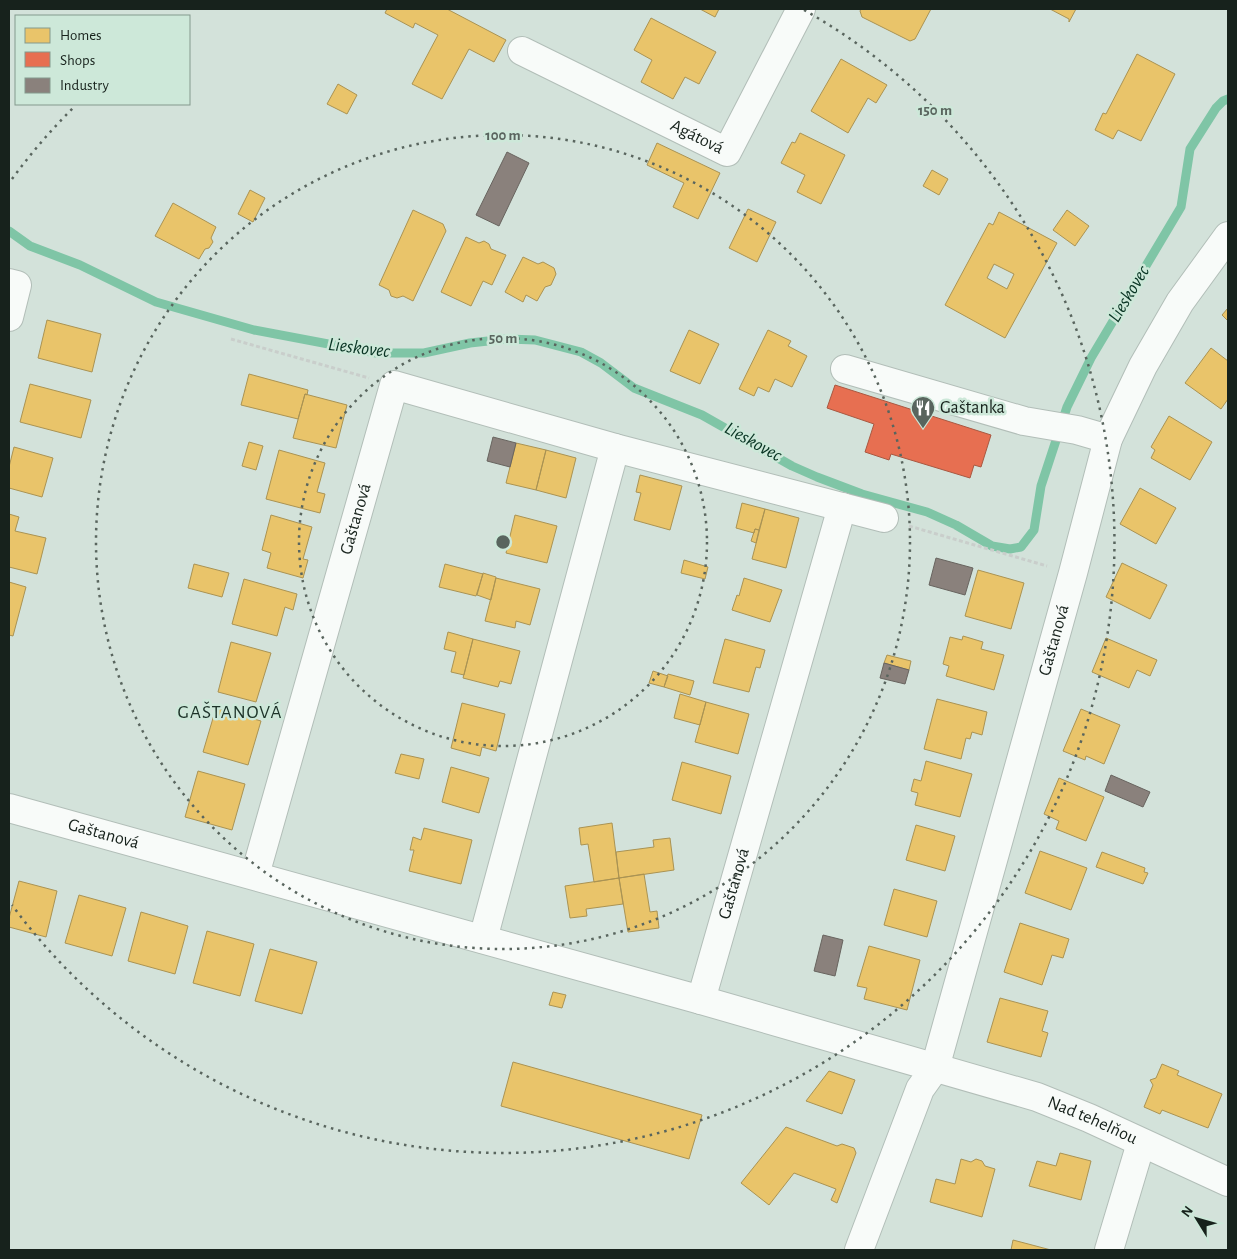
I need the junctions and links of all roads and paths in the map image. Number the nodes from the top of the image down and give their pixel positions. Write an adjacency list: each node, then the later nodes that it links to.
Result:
1 (801, 9): 2 (street, Agátová)
2 (522, 51)
3 (1228, 236): 9 (street, Gaštanová)
4 (9, 283): 5 (street)
5 (9, 317)
6 (230, 339): 8 (path)
7 (845, 369): 9 (street)
8 (394, 385): 10 (street); 15 (street, Gaštanová)
9 (1108, 439): 13 (street, Gaštanová)
10 (615, 448): 11 (street); 16 (street)
11 (842, 507): 12 (street); 17 (street, Gaštanová)
12 (884, 518): 13 (path)
13 (1073, 573): 18 (street, Gaštanová)
14 (9, 808): 15 (street, Gaštanová)
15 (255, 875): 16 (street, Gaštanová)
16 (483, 939): 17 (street, Gaštanová)
17 (701, 1000): 18 (street, Gaštanová)
18 (935, 1068): 19 (street, Nad tehelňou); 21 (street, Gaštanová)
19 (1140, 1143): 20 (street); 22 (street, Nad tehelňou)
20 (1228, 1182)
21 (860, 1250)
22 (1109, 1250)

